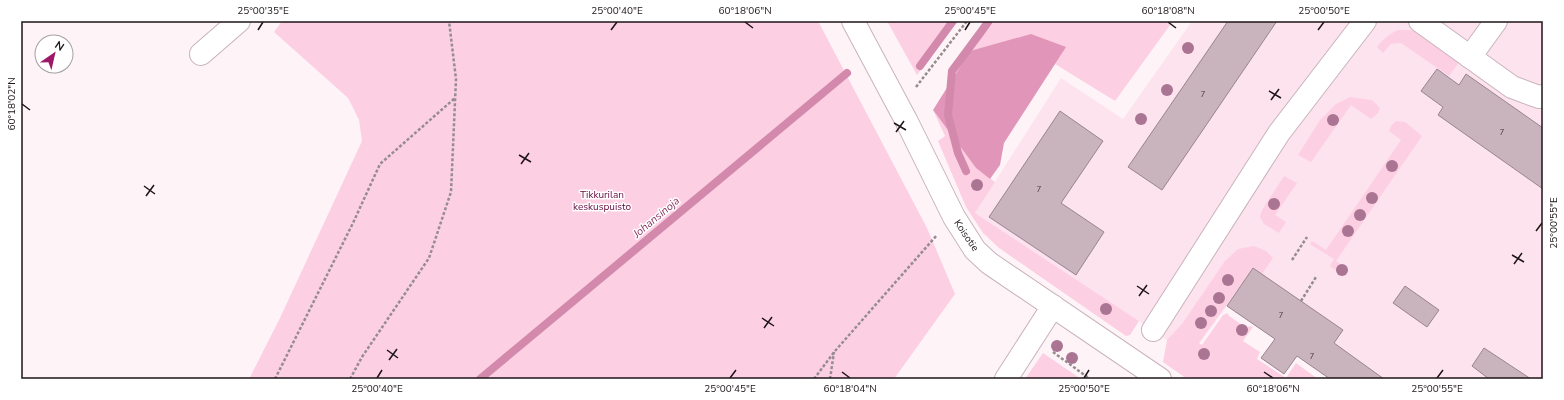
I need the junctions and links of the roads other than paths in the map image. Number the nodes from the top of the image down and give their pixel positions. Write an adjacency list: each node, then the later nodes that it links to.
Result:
1 (240, 21): 6 (street)
2 (853, 21): 9 (street, Koisotie)
3 (1365, 21): 10 (street)
4 (1420, 21): 7 (street)
5 (1496, 21): 7 (street)
6 (202, 54)
7 (1470, 57): 8 (street)
8 (1543, 96)
9 (1053, 306): 11 (street); 12 (street, Koisotie)
10 (1153, 330)
11 (1006, 379)
12 (1160, 379)

